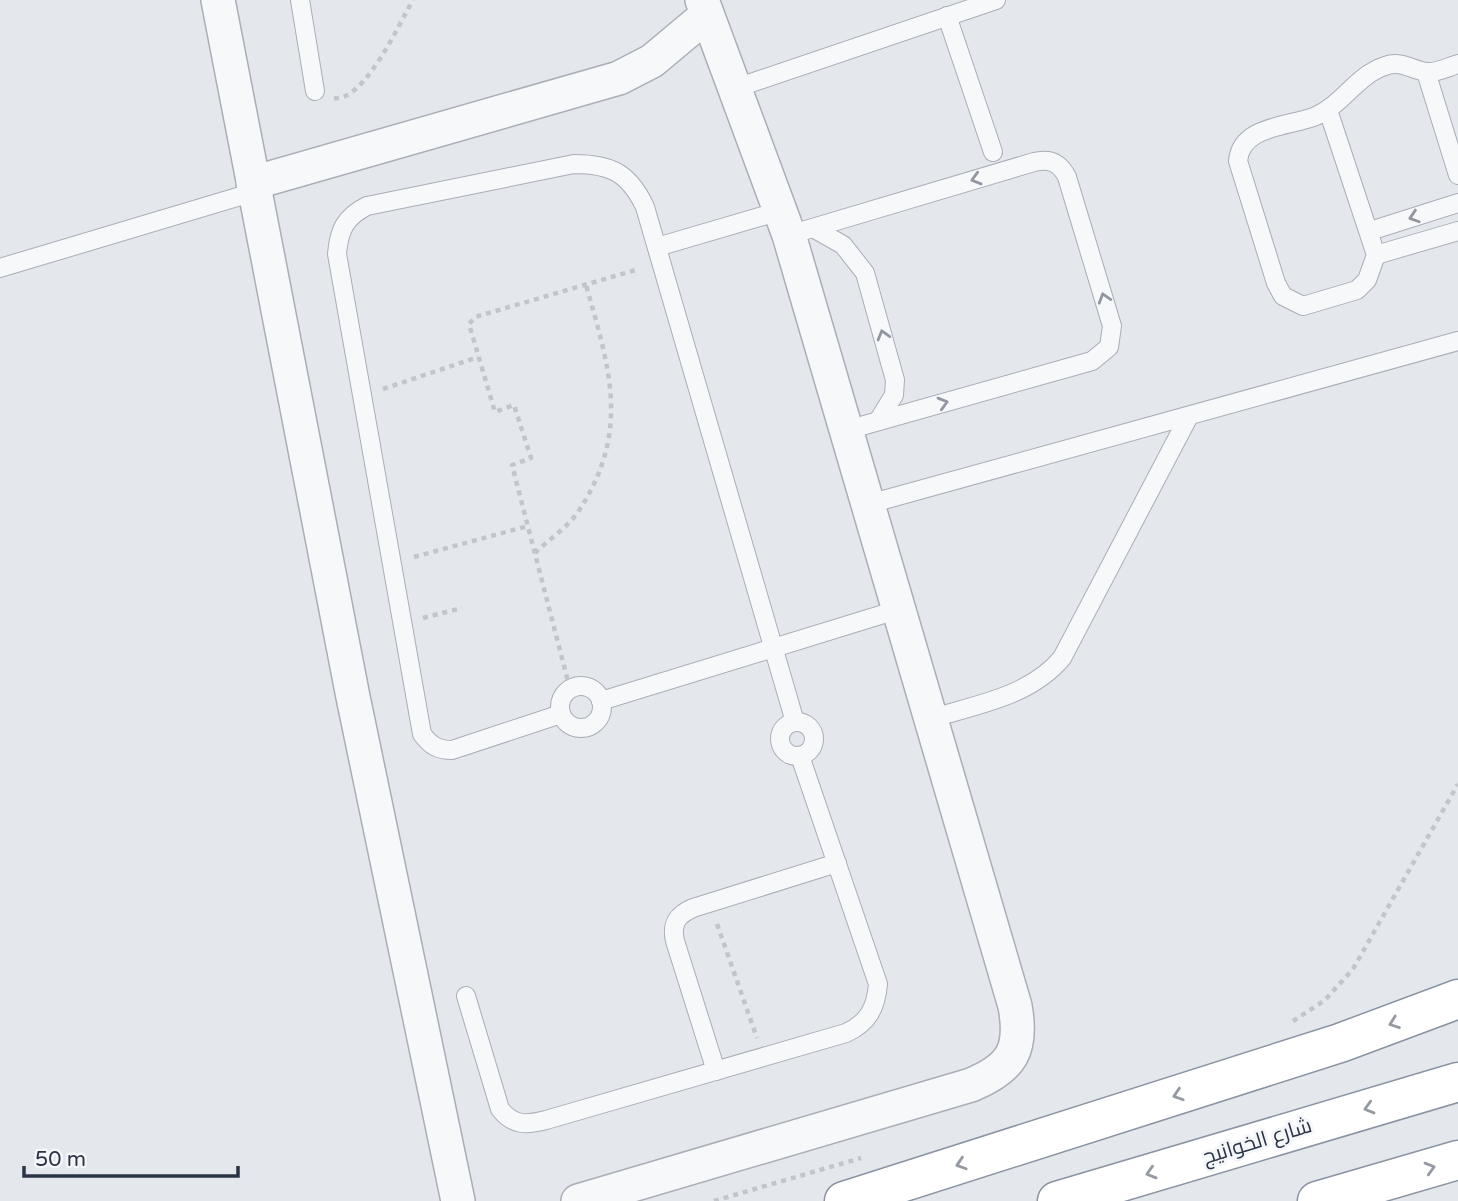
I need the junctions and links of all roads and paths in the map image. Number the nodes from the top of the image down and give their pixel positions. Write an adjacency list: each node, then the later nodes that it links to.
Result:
1 (218, 0): 14 (street)
2 (300, 0): 10 (lane)
3 (413, 0): 10 (path)
4 (996, 0): 6 (lane)
5 (704, 7): 9 (street); 14 (street)
6 (947, 16): 9 (lane); 12 (lane)
7 (1458, 64): 8 (lane)
8 (1426, 72): 11 (lane); 13 (lane)
9 (733, 89): 16 (street)
10 (315, 91)
11 (1328, 110): 17 (lane); 20 (lane)
12 (993, 152)
13 (1458, 176)
14 (253, 188): 21 (lane); 51 (street)
15 (1458, 203): 17 (lane, one-way to 17)
16 (794, 224): 19 (lane); 27 (street); 27 (lane, one-way to 16); 27 (lane, one-way to 16)
17 (1370, 231): 20 (lane)
18 (1458, 231): 20 (lane)
19 (659, 255): 22 (path); 25 (lane); 35 (lane)
20 (1376, 255)
21 (0, 268)
22 (586, 285): 24 (path); 30 (path)
23 (1458, 341): 26 (lane)
24 (478, 357): 25 (path); 29 (path)
25 (361, 397): 31 (lane)
26 (1189, 416): 28 (lane); 39 (lane)
27 (862, 425): 28 (street)
28 (869, 504): 33 (street)
29 (528, 526): 30 (path); 31 (path)
30 (535, 553): 36 (path)
31 (391, 563): 34 (lane)
32 (462, 608): 34 (path)
33 (900, 609): 35 (lane); 39 (street)
34 (402, 624): 38 (lane)
35 (774, 648): 37 (lane); 41 (lane)
36 (570, 689): 37 (lane); 38 (lane)
37 (601, 701): 38 (lane)
38 (561, 714)
39 (933, 718): 52 (street)
40 (1458, 784): 45 (path)
41 (837, 863): 42 (lane); 46 (lane)
42 (709, 904): 46 (path); 47 (lane)
43 (466, 996): 47 (lane)
44 (1458, 999): 54 (highway, one-way to 54)
45 (1287, 1025)
46 (763, 1057): 47 (lane)
47 (716, 1070)
48 (1458, 1082): 55 (highway, شارع الخوانيج, one-way to 55)
49 (869, 1155): 53 (path)
50 (1458, 1160): 56 (highway, one-way to 50)
51 (458, 1201)
52 (578, 1201)
53 (714, 1201)
54 (844, 1201)
55 (1058, 1201)
56 (1318, 1201)

